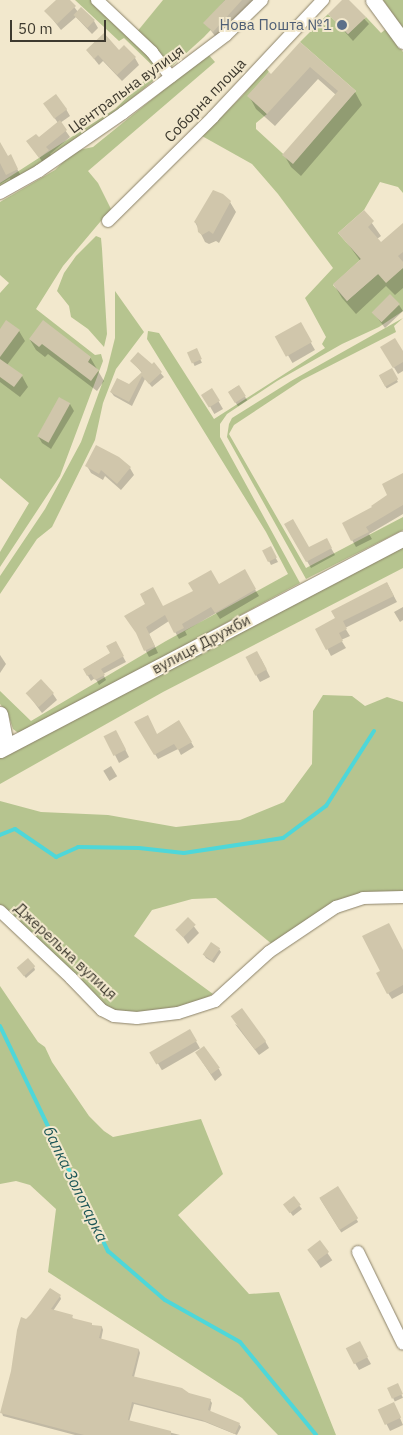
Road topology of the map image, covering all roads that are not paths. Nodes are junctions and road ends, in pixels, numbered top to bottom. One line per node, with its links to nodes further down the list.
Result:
1 (98, 0): 6 (street)
2 (262, 0): 6 (street, Центральна вулиця)
3 (323, 0): 8 (street, Соборна площа)
4 (373, 0): 5 (street)
5 (403, 41)
6 (171, 77): 7 (street, Центральна вулиця)
7 (0, 193)
8 (108, 221)
9 (403, 538): 11 (street, вулиця Дружби)
10 (0, 714): 11 (street)
11 (3, 748)
12 (403, 897): 13 (street, Джерельна вулиця)
13 (0, 911)
14 (358, 1252): 15 (street)
15 (403, 1344)

